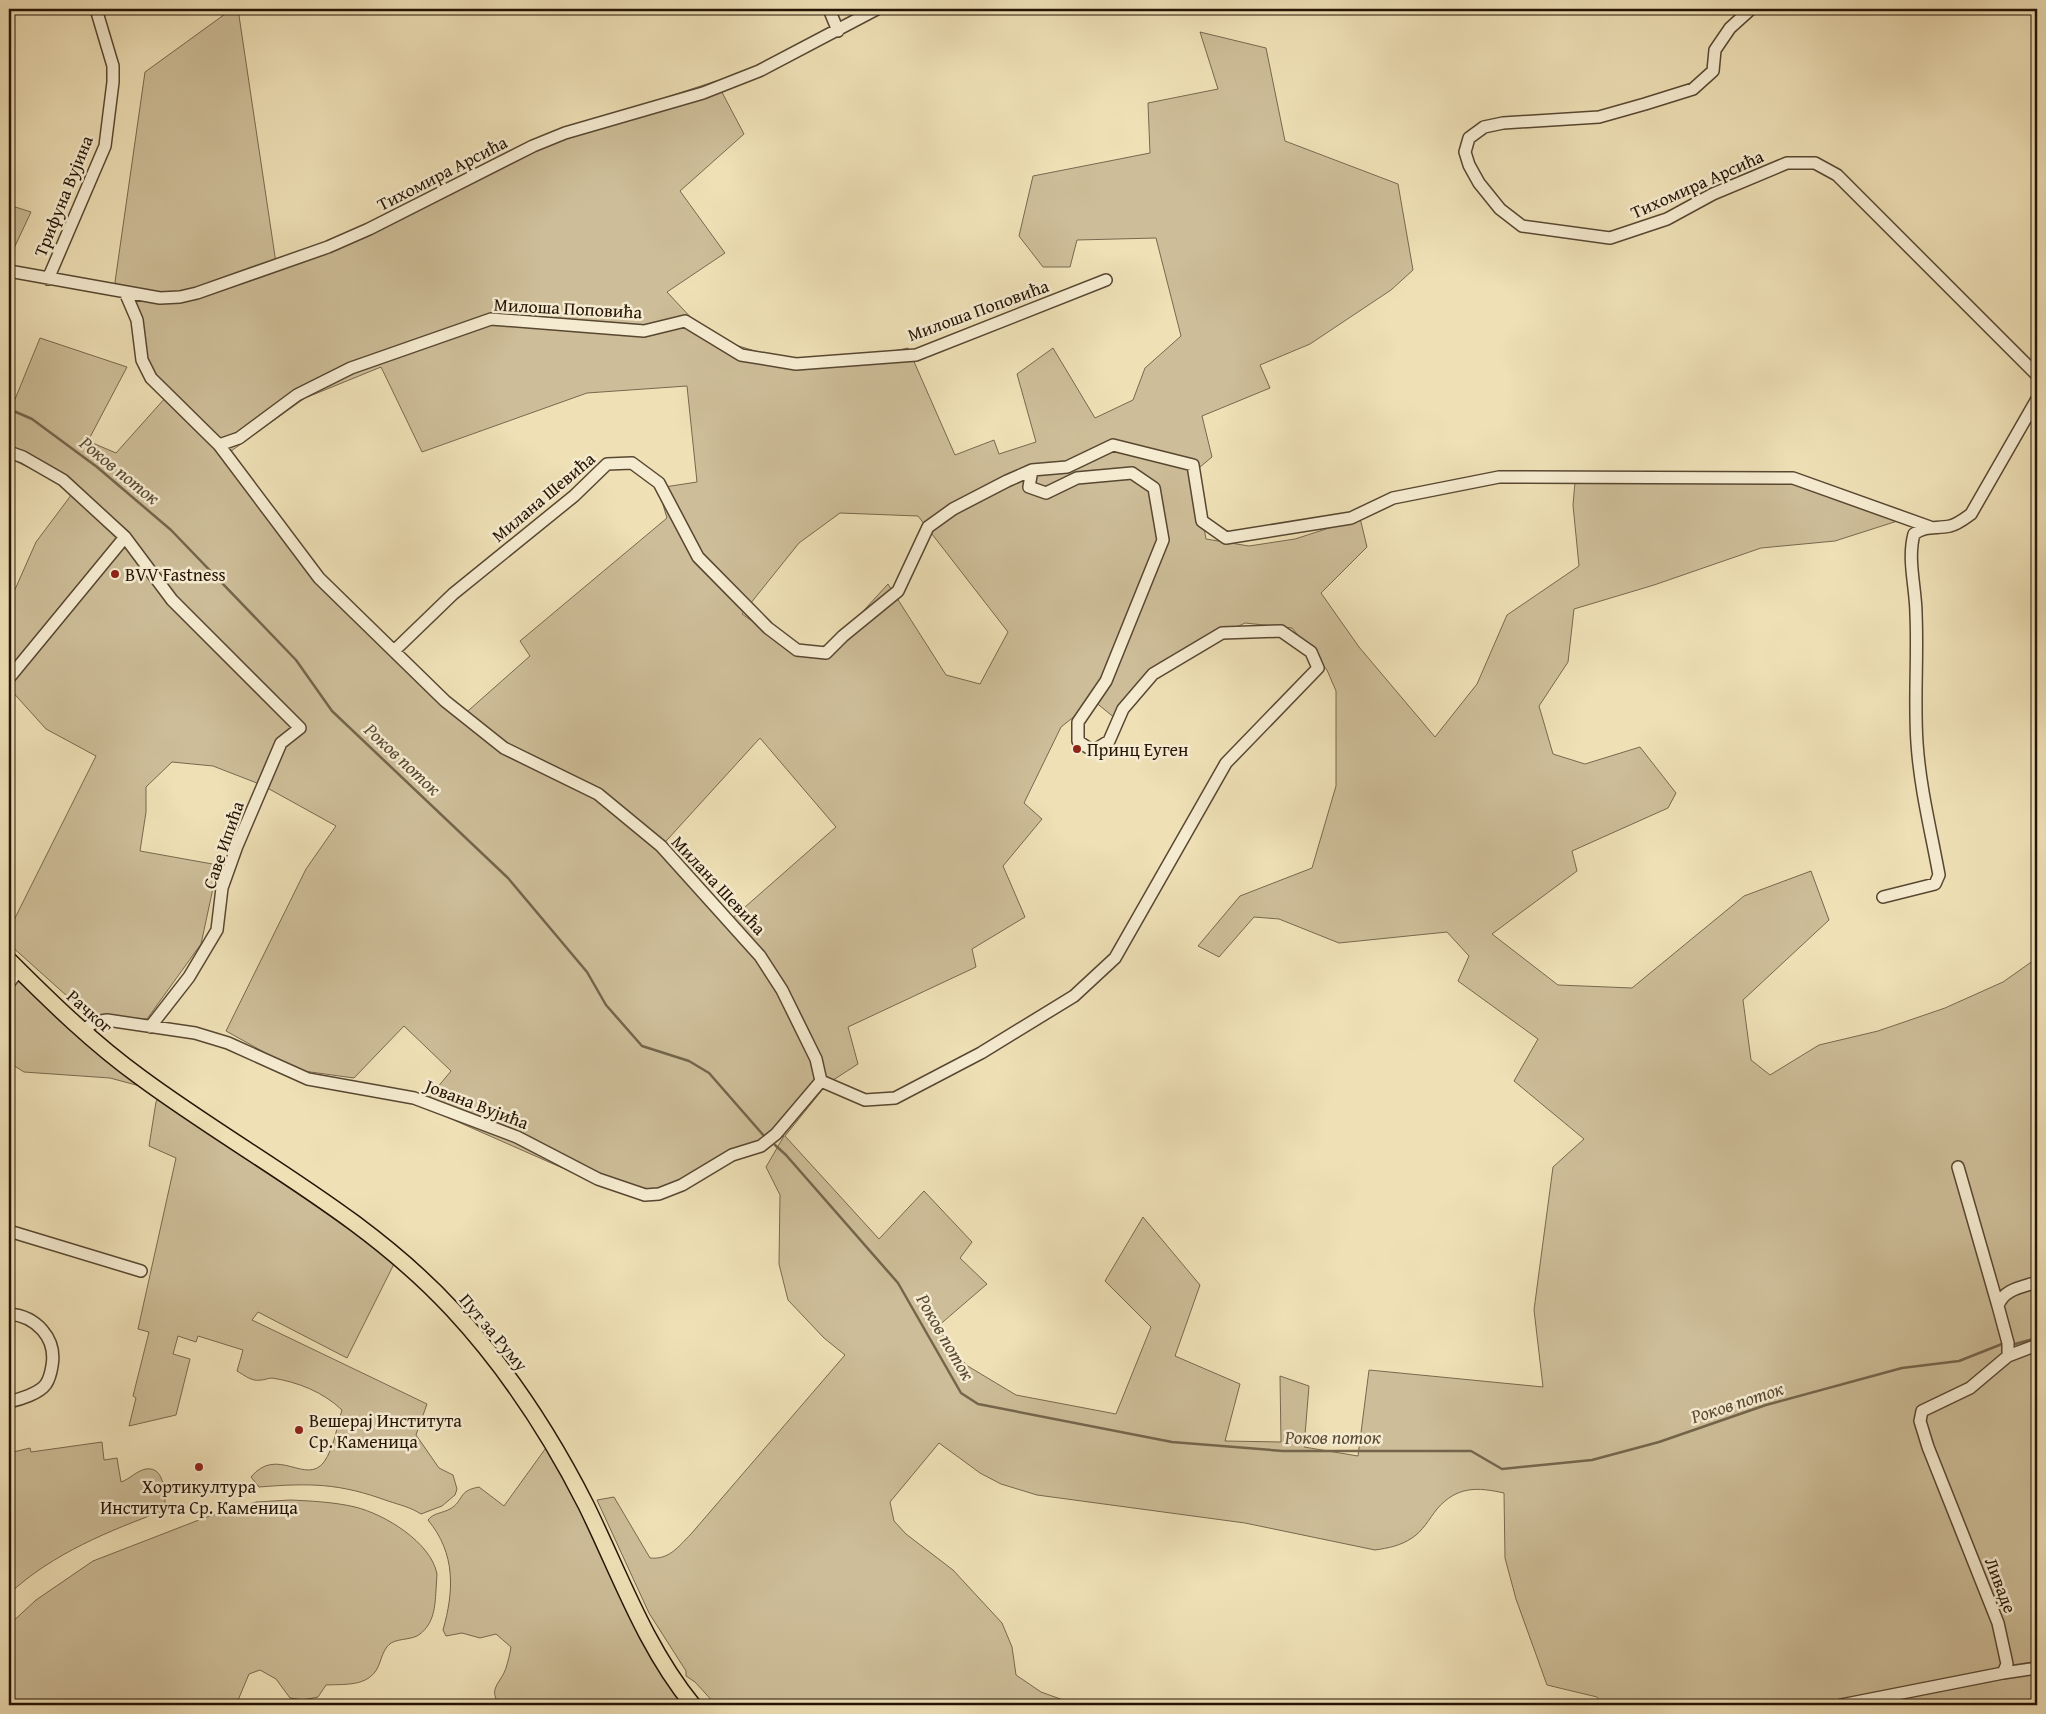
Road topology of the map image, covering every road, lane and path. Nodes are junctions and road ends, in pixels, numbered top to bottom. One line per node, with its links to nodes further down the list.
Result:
1 (96, 9): 7 (street, Трифуна Вујина)
2 (830, 9): 5 (street)
3 (877, 9): 5 (street, Тихомира Арсића)
4 (1751, 9): 10 (street, Тихомира Арсића)
5 (838, 31): 9 (street, Тихомира Арсића)
6 (9, 271): 7 (street, Тихомира Арсића)
7 (48, 279): 9 (street, Тихомира Арсића)
8 (1106, 280): 12 (street, Милоша Поповића)
9 (125, 292): 12 (street)
10 (2037, 375)
11 (2037, 399): 15 (street)
12 (220, 445): 17 (street, Милана Шевића)
13 (9, 452): 16 (street)
14 (1032, 470): 15 (street); 17 (street, Милана Шевића); 24 (street)
15 (1930, 527): 19 (street)
16 (125, 536): 18 (street); 22 (street, Саве Ипића)
17 (395, 650): 24 (street, Милана Шевића)
18 (9, 678)
19 (1883, 897)
20 (14, 965): 21 (street); 23 (main road, Рачког)
21 (9, 983)
22 (150, 1027): 23 (street, Јована Вујића); 24 (street, Јована Вујића)
23 (83, 1030): 25 (main road, Рачког)
24 (821, 1081)
25 (151, 1084): 37 (main road, Пут за Руму)
26 (1958, 1167): 30 (street)
27 (9, 1231): 28 (street)
28 (141, 1271)
29 (2037, 1282): 30 (street)
30 (1998, 1306): 33 (street)
31 (9, 1314): 34 (street)
32 (2037, 1345): 33 (street)
33 (2008, 1356): 36 (street, Ливаде)
34 (9, 1402)
35 (2037, 1668): 36 (street)
36 (2003, 1674): 38 (street)
37 (693, 1705)
38 (1841, 1705)

